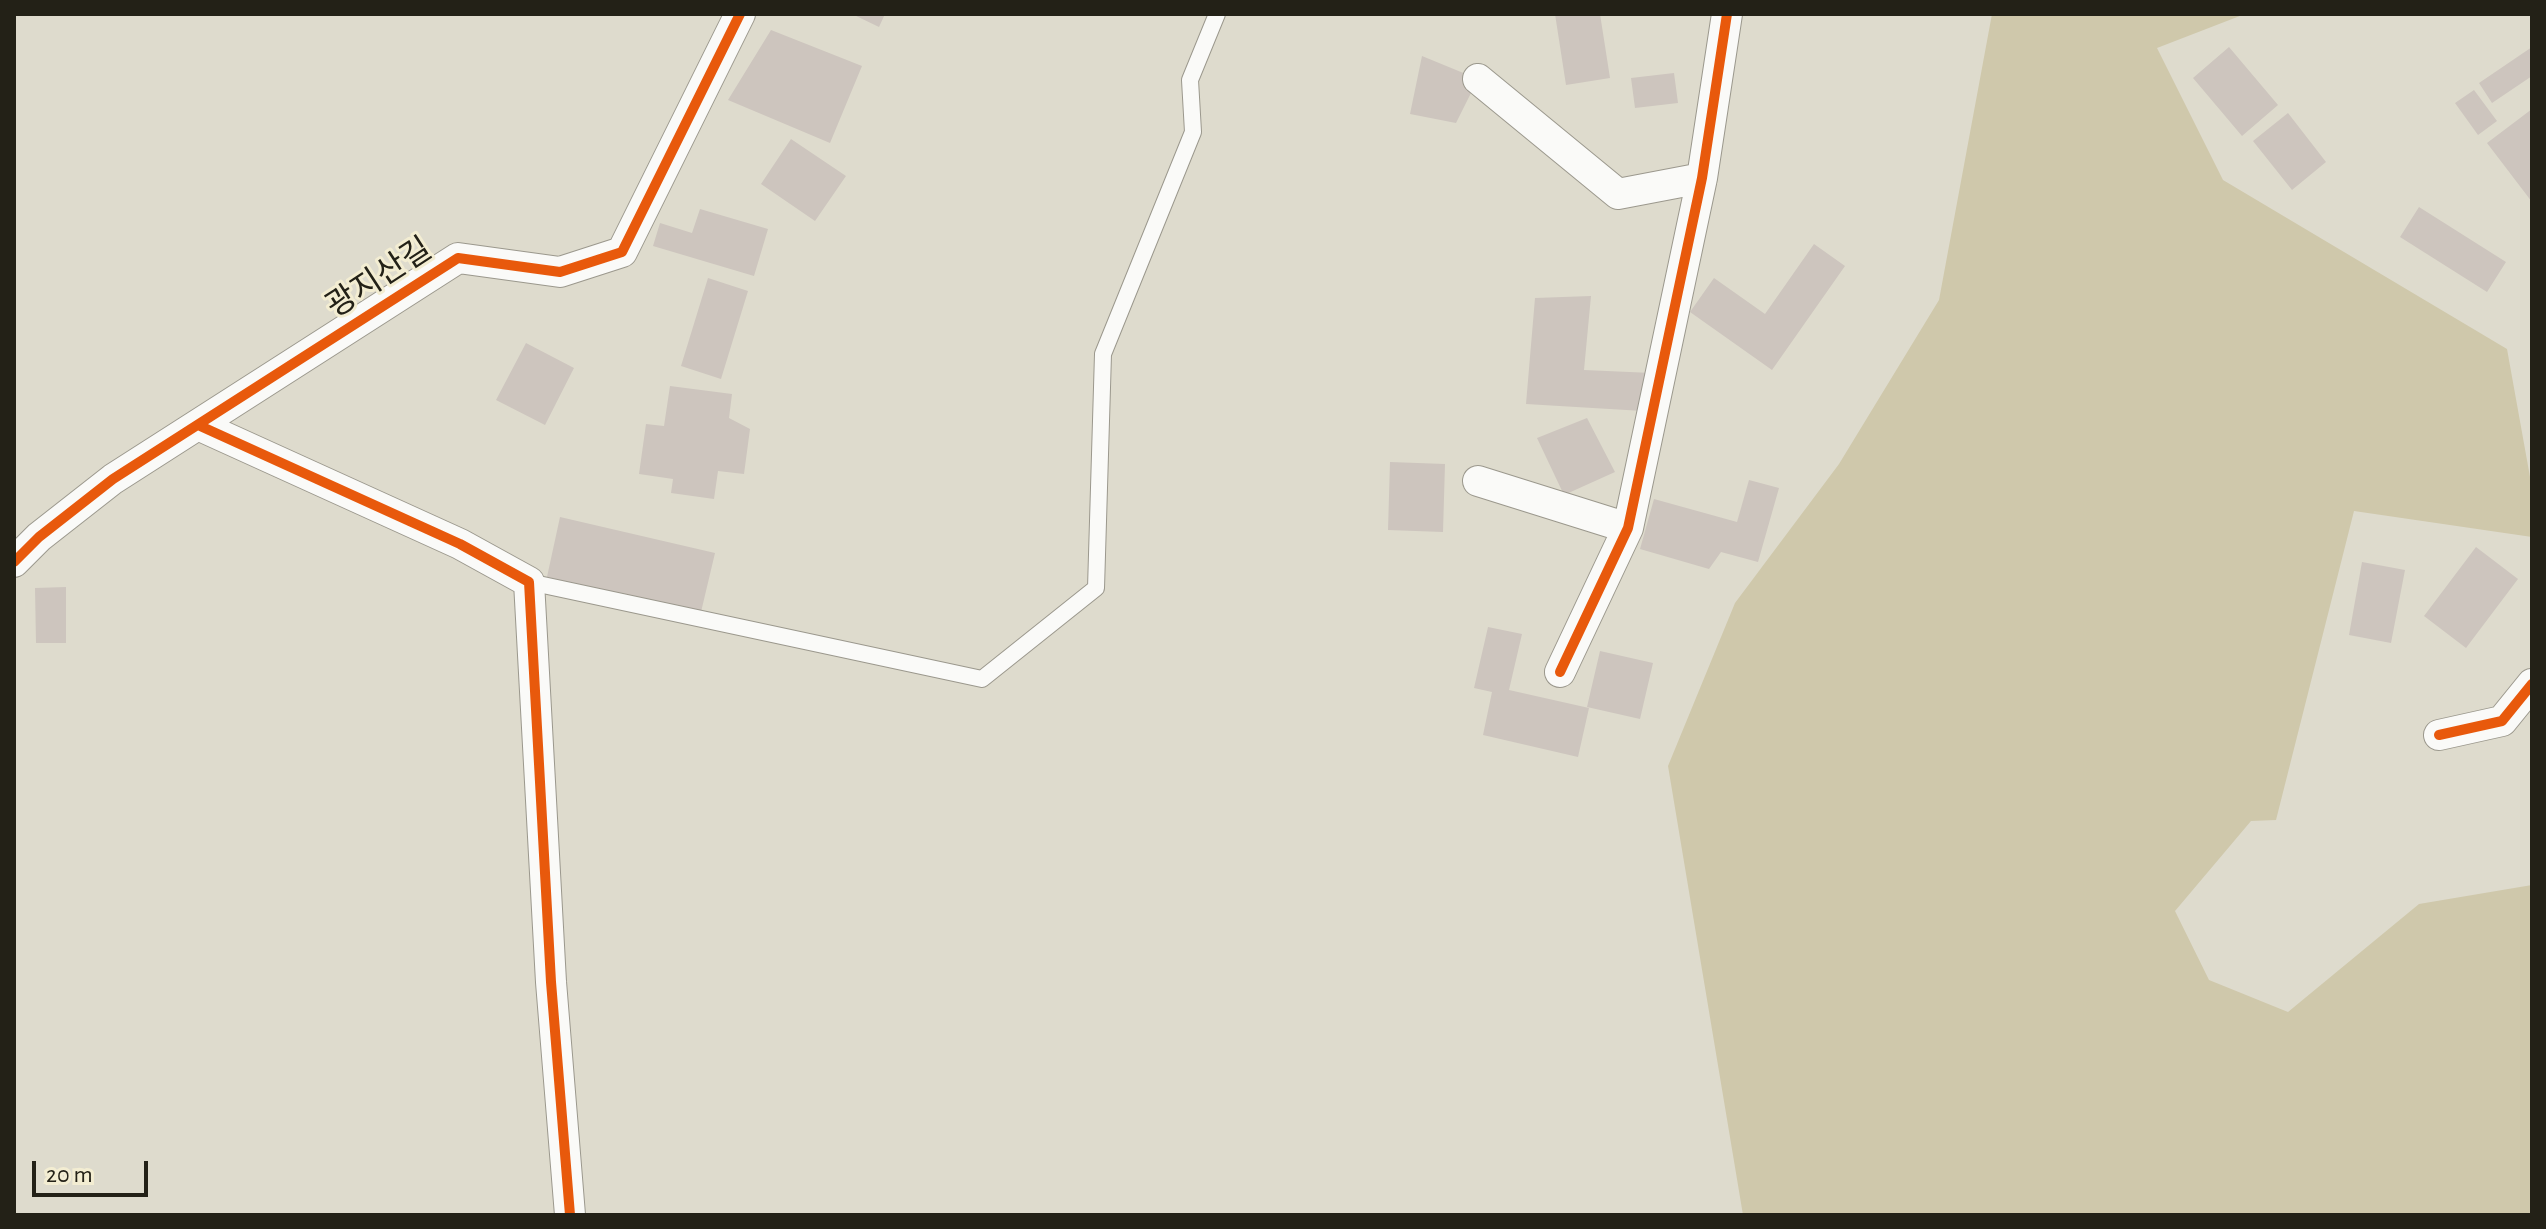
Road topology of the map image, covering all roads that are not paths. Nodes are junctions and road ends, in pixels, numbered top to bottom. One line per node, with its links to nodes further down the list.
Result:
1 (740, 14): 6 (street, 광지산길)
2 (1217, 14): 10 (lane)
3 (1727, 14): 5 (street)
4 (1478, 79): 5 (street)
5 (1702, 178): 8 (street)
6 (198, 425): 9 (street, 광지산길); 10 (street)
7 (1478, 481): 8 (street)
8 (1628, 528): 11 (street)
9 (14, 562)
10 (529, 582): 14 (street)
11 (1560, 672)
12 (2532, 684): 13 (street)
13 (2439, 735)
14 (570, 1215)

